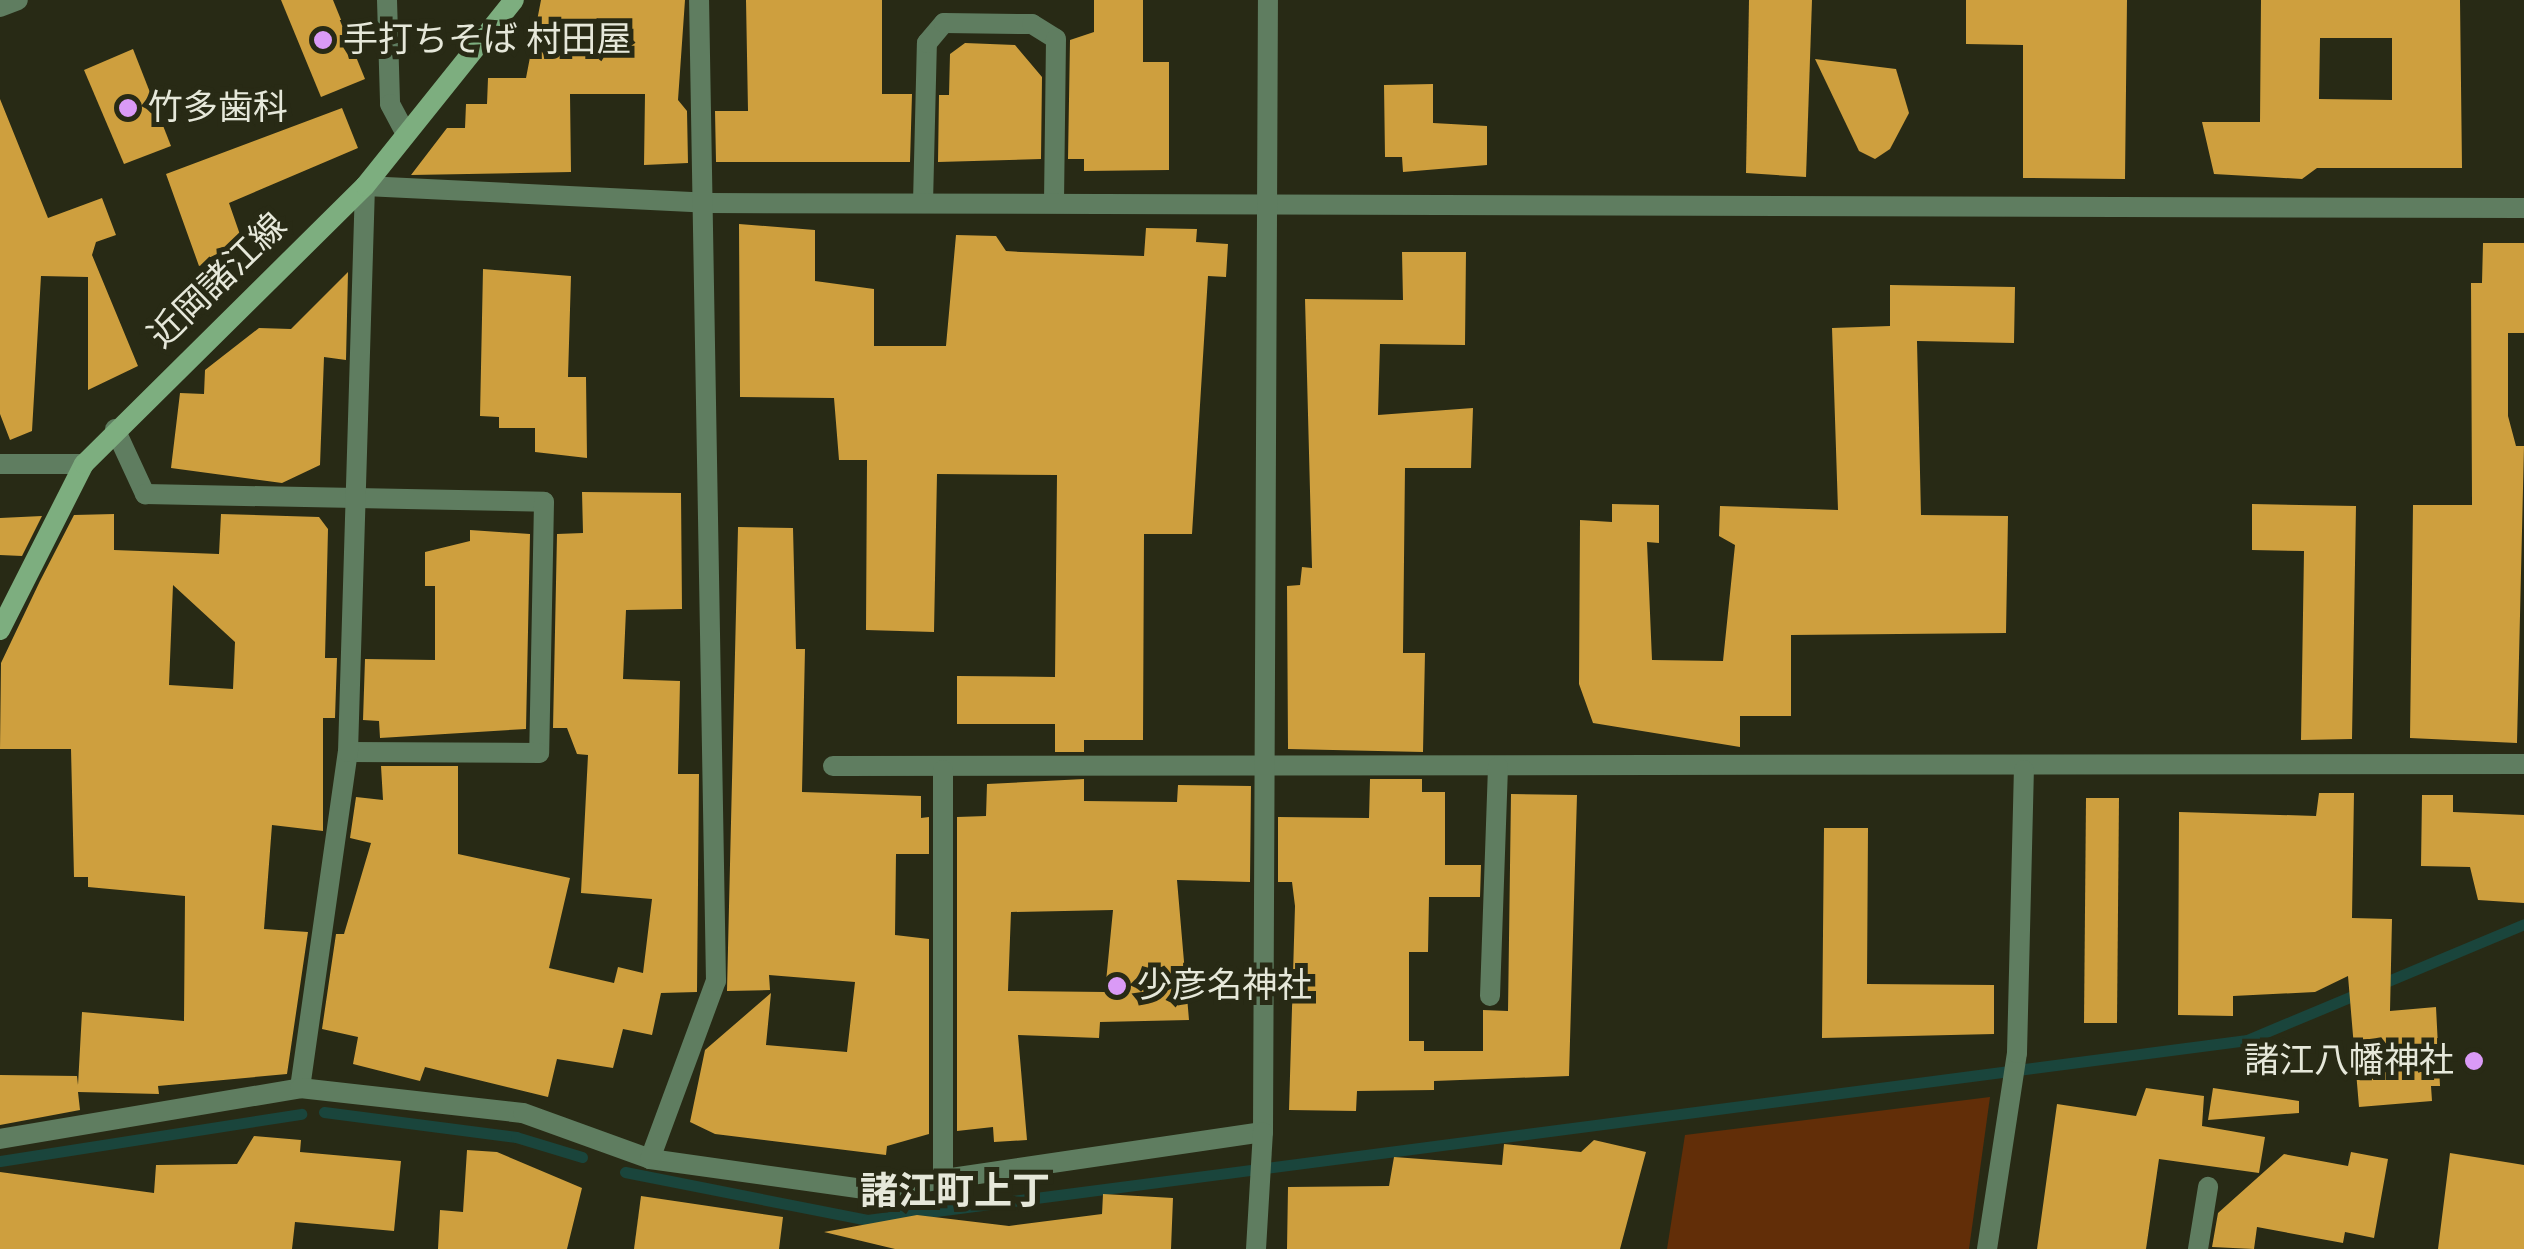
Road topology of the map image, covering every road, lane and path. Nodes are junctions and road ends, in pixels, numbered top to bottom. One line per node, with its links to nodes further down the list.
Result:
1 (18, 0): 6 (street)
2 (387, 0): 7 (street)
3 (514, 0): 7 (main road, 近岡諸江線)
4 (699, 0): 11 (street)
5 (1268, 0): 9 (street)
6 (0, 6)
7 (406, 134): 8 (main road, 近岡諸江線)
8 (366, 186): 11 (street); 14 (main road, 近岡諸江線); 17 (street)
9 (1268, 201): 10 (street); 13 (street); 20 (street)
10 (1054, 202): 12 (street); 12 (street)
11 (707, 203): 12 (street); 30 (street)
12 (924, 203)
13 (2524, 208)
14 (116, 430): 16 (main road, 近岡諸江線); 17 (street)
15 (0, 464): 16 (street)
16 (84, 464): 18 (main road, 近岡諸江線)
17 (355, 499): 19 (street); 19 (street)
18 (0, 630)
19 (348, 752): 27 (street)
20 (1267, 764): 23 (street); 24 (street); 28 (street)
21 (2524, 764): 25 (street)
22 (834, 766): 24 (street)
23 (1498, 767): 25 (street); 26 (street)
24 (942, 770): 31 (street)
25 (2024, 770): 34 (street)
26 (1490, 996)
27 (300, 1088): 29 (street); 30 (street)
28 (1262, 1132): 31 (street); 33 (street)
29 (0, 1139)
30 (650, 1158): 31 (street)
31 (943, 1181)
32 (2208, 1187): 35 (street)
33 (1256, 1249)
34 (1987, 1249)
35 (2198, 1249)

